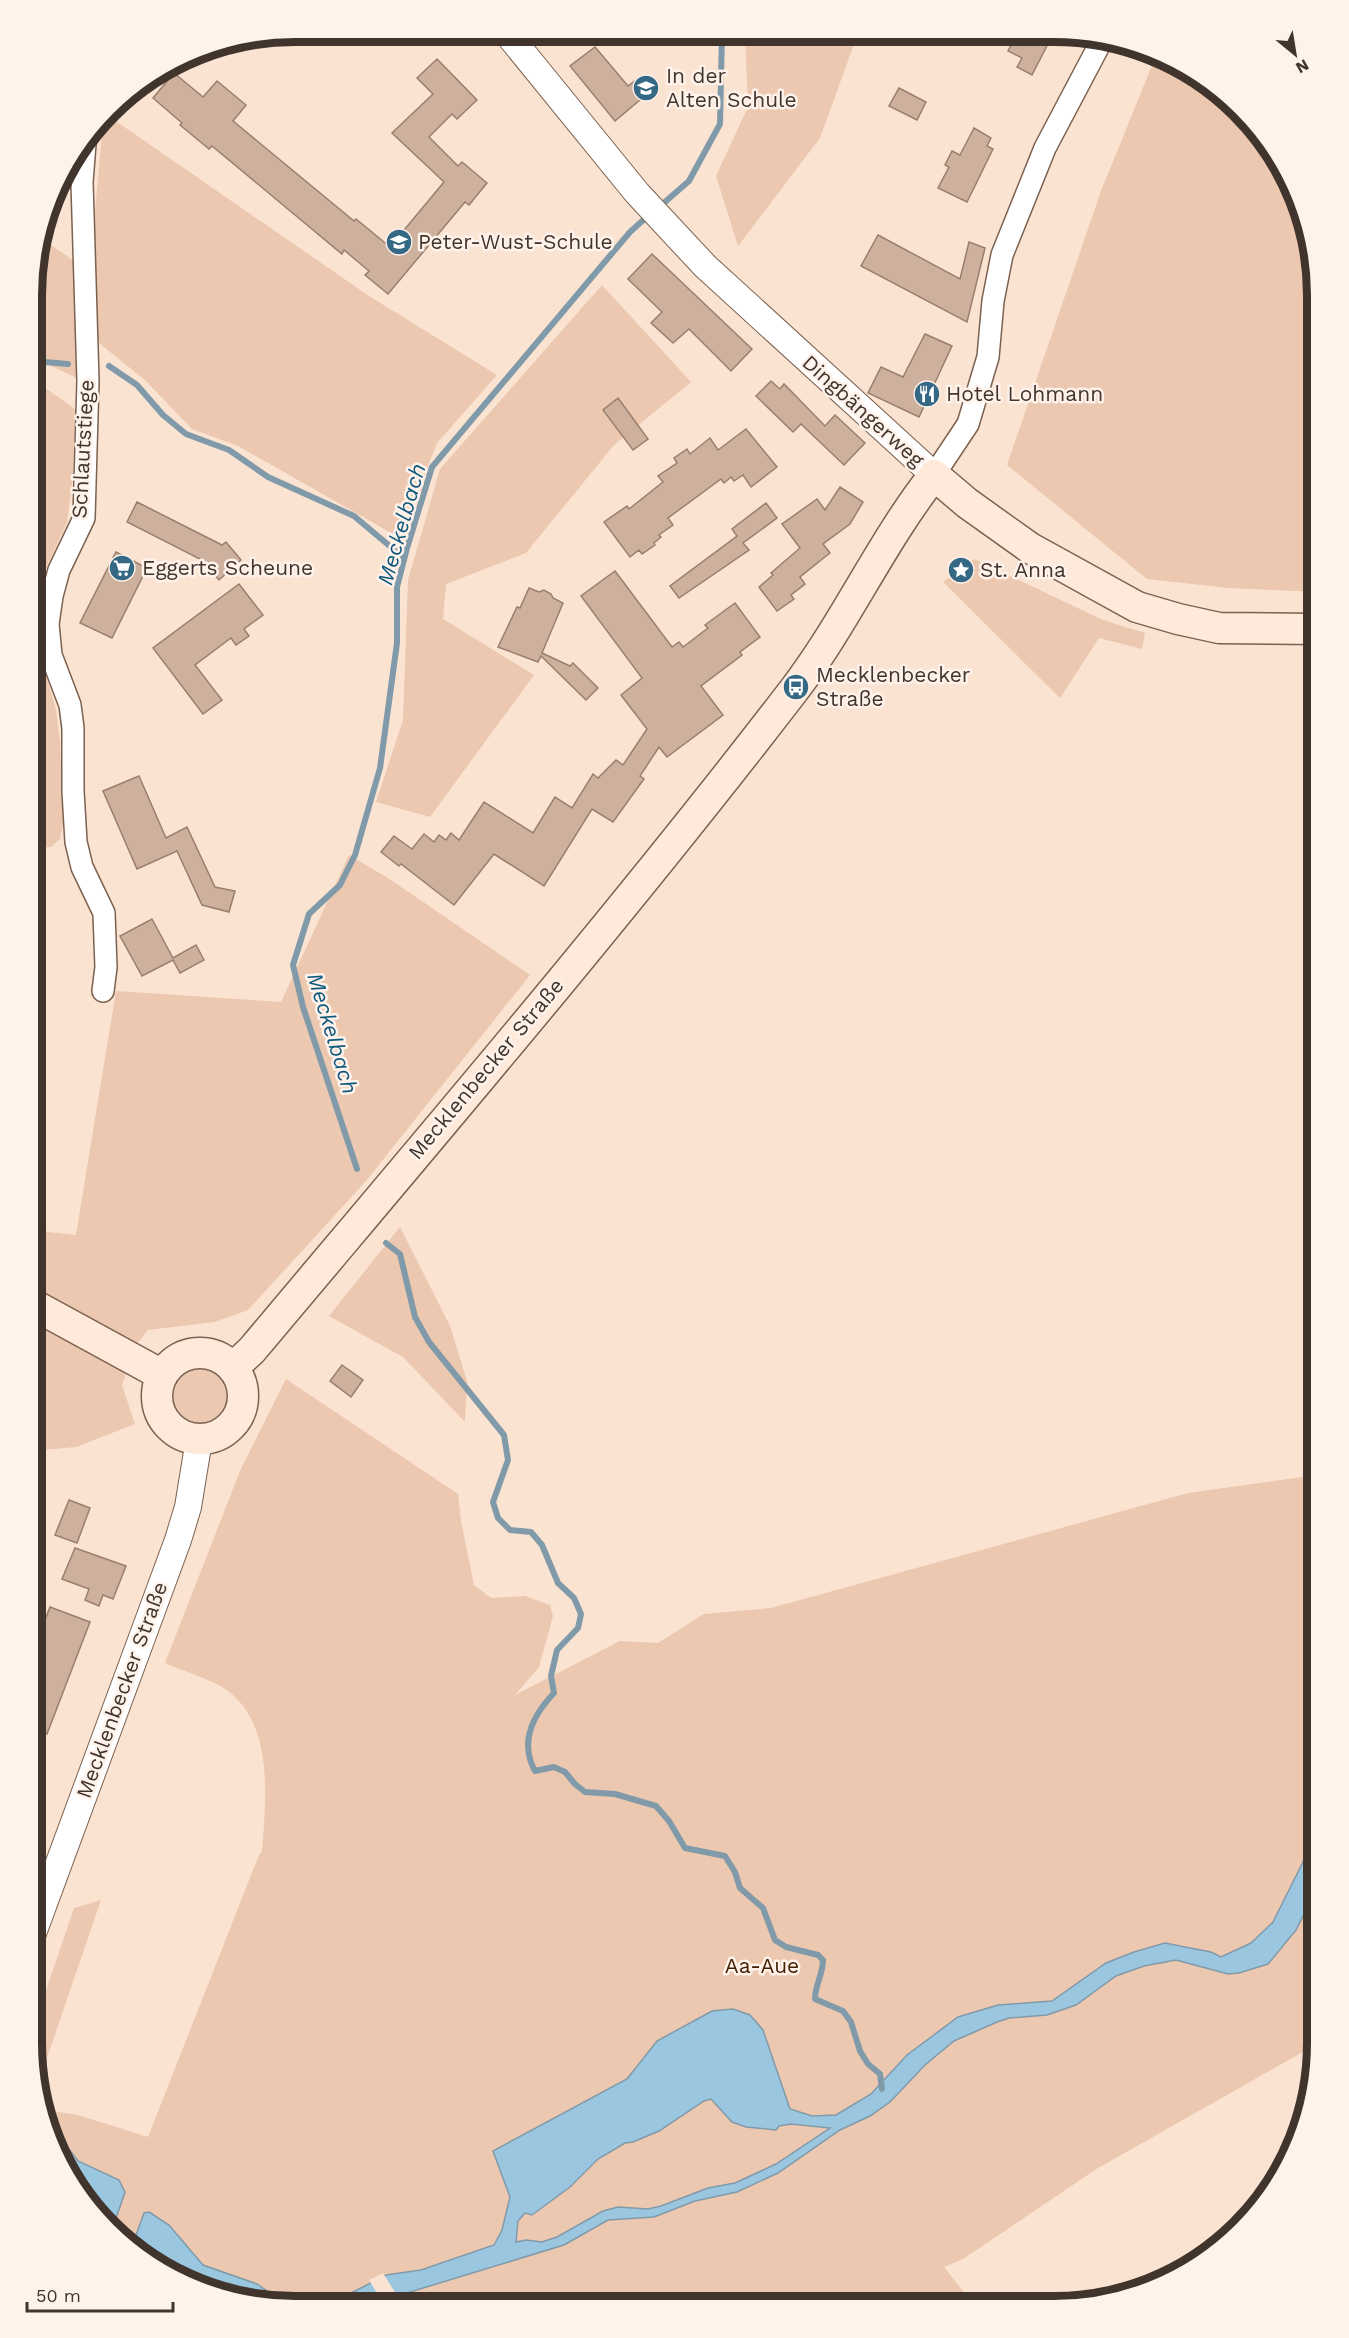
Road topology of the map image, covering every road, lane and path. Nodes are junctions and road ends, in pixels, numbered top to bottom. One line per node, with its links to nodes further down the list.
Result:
1 (514, 42): 4 (street, Dingbängerweg)
2 (1099, 46): 4 (street, Mecklenbecker Straße)
3 (84, 156): 6 (street, Schlautstiege)
4 (934, 475): 5 (main road, Dingbängerweg); 8 (main road, Mecklenbecker Straße)
5 (1307, 629)
6 (104, 991)
7 (42, 1309): 9 (main road)
8 (233, 1368): 9 (main road); 10 (main road)
9 (162, 1375): 10 (main road)
10 (199, 1440): 11 (street, Mecklenbecker Straße)
11 (42, 1909)

